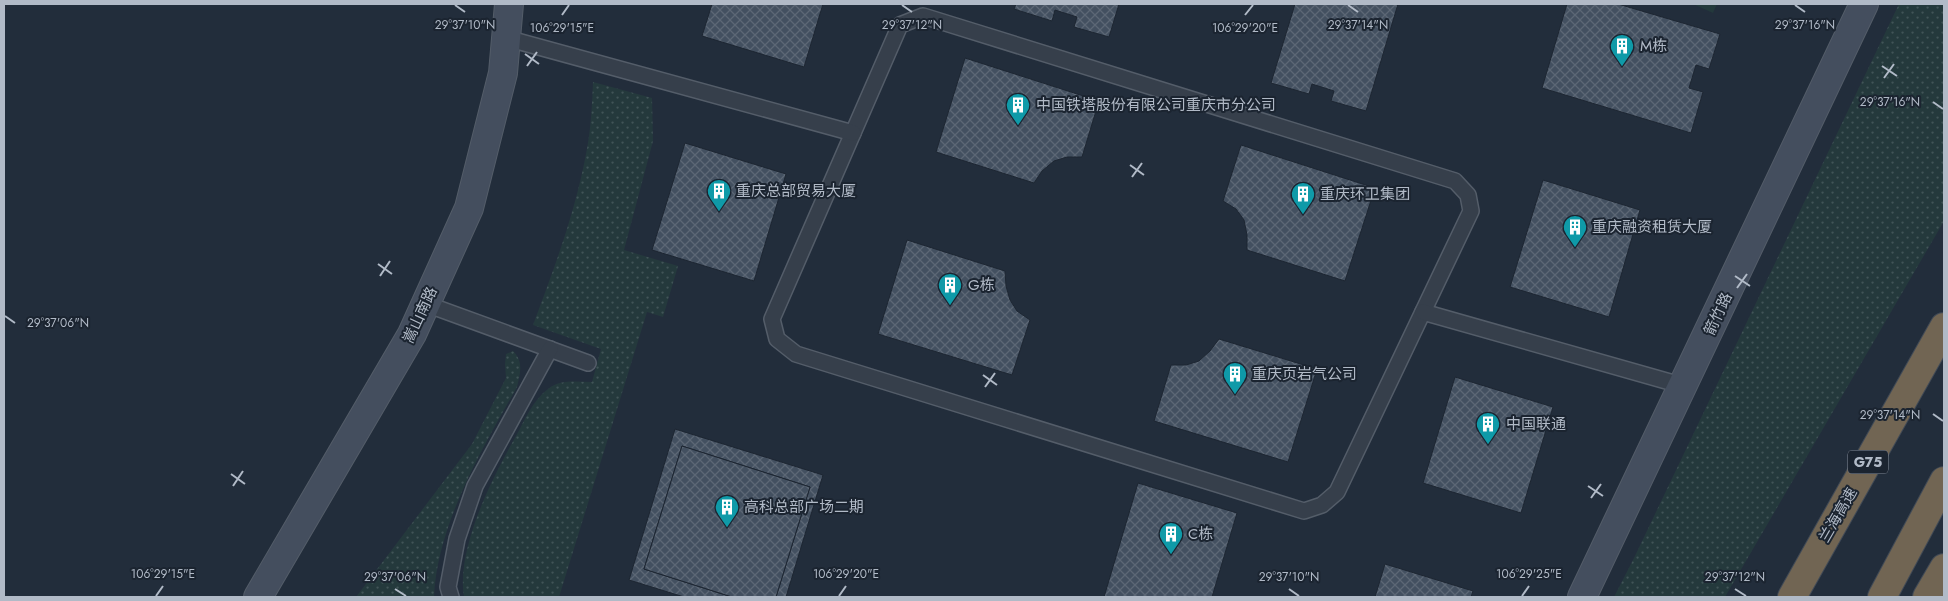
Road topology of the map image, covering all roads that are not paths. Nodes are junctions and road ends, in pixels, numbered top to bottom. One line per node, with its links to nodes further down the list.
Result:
1 (509, 4): 3 (street, 嵩山南路)
2 (1864, 4): 10 (street, 箭竹路)
3 (506, 38): 4 (lane); 5 (street, 嵩山南路)
4 (853, 133): 6 (lane); 6 (lane)
5 (426, 304): 8 (lane); 13 (street, 嵩山南路)
6 (1422, 312): 10 (lane)
7 (1944, 328): 16 (highway, 兰海高速 / G75)
8 (550, 349): 9 (lane); 14 (lane)
9 (588, 362)
10 (1684, 386): 15 (street, 箭竹路)
11 (1944, 481): 17 (highway)
12 (1944, 568): 18 (highway)
13 (258, 597)
14 (451, 597)
15 (1582, 597)
16 (1792, 597)
17 (1882, 597)
18 (1927, 597)

